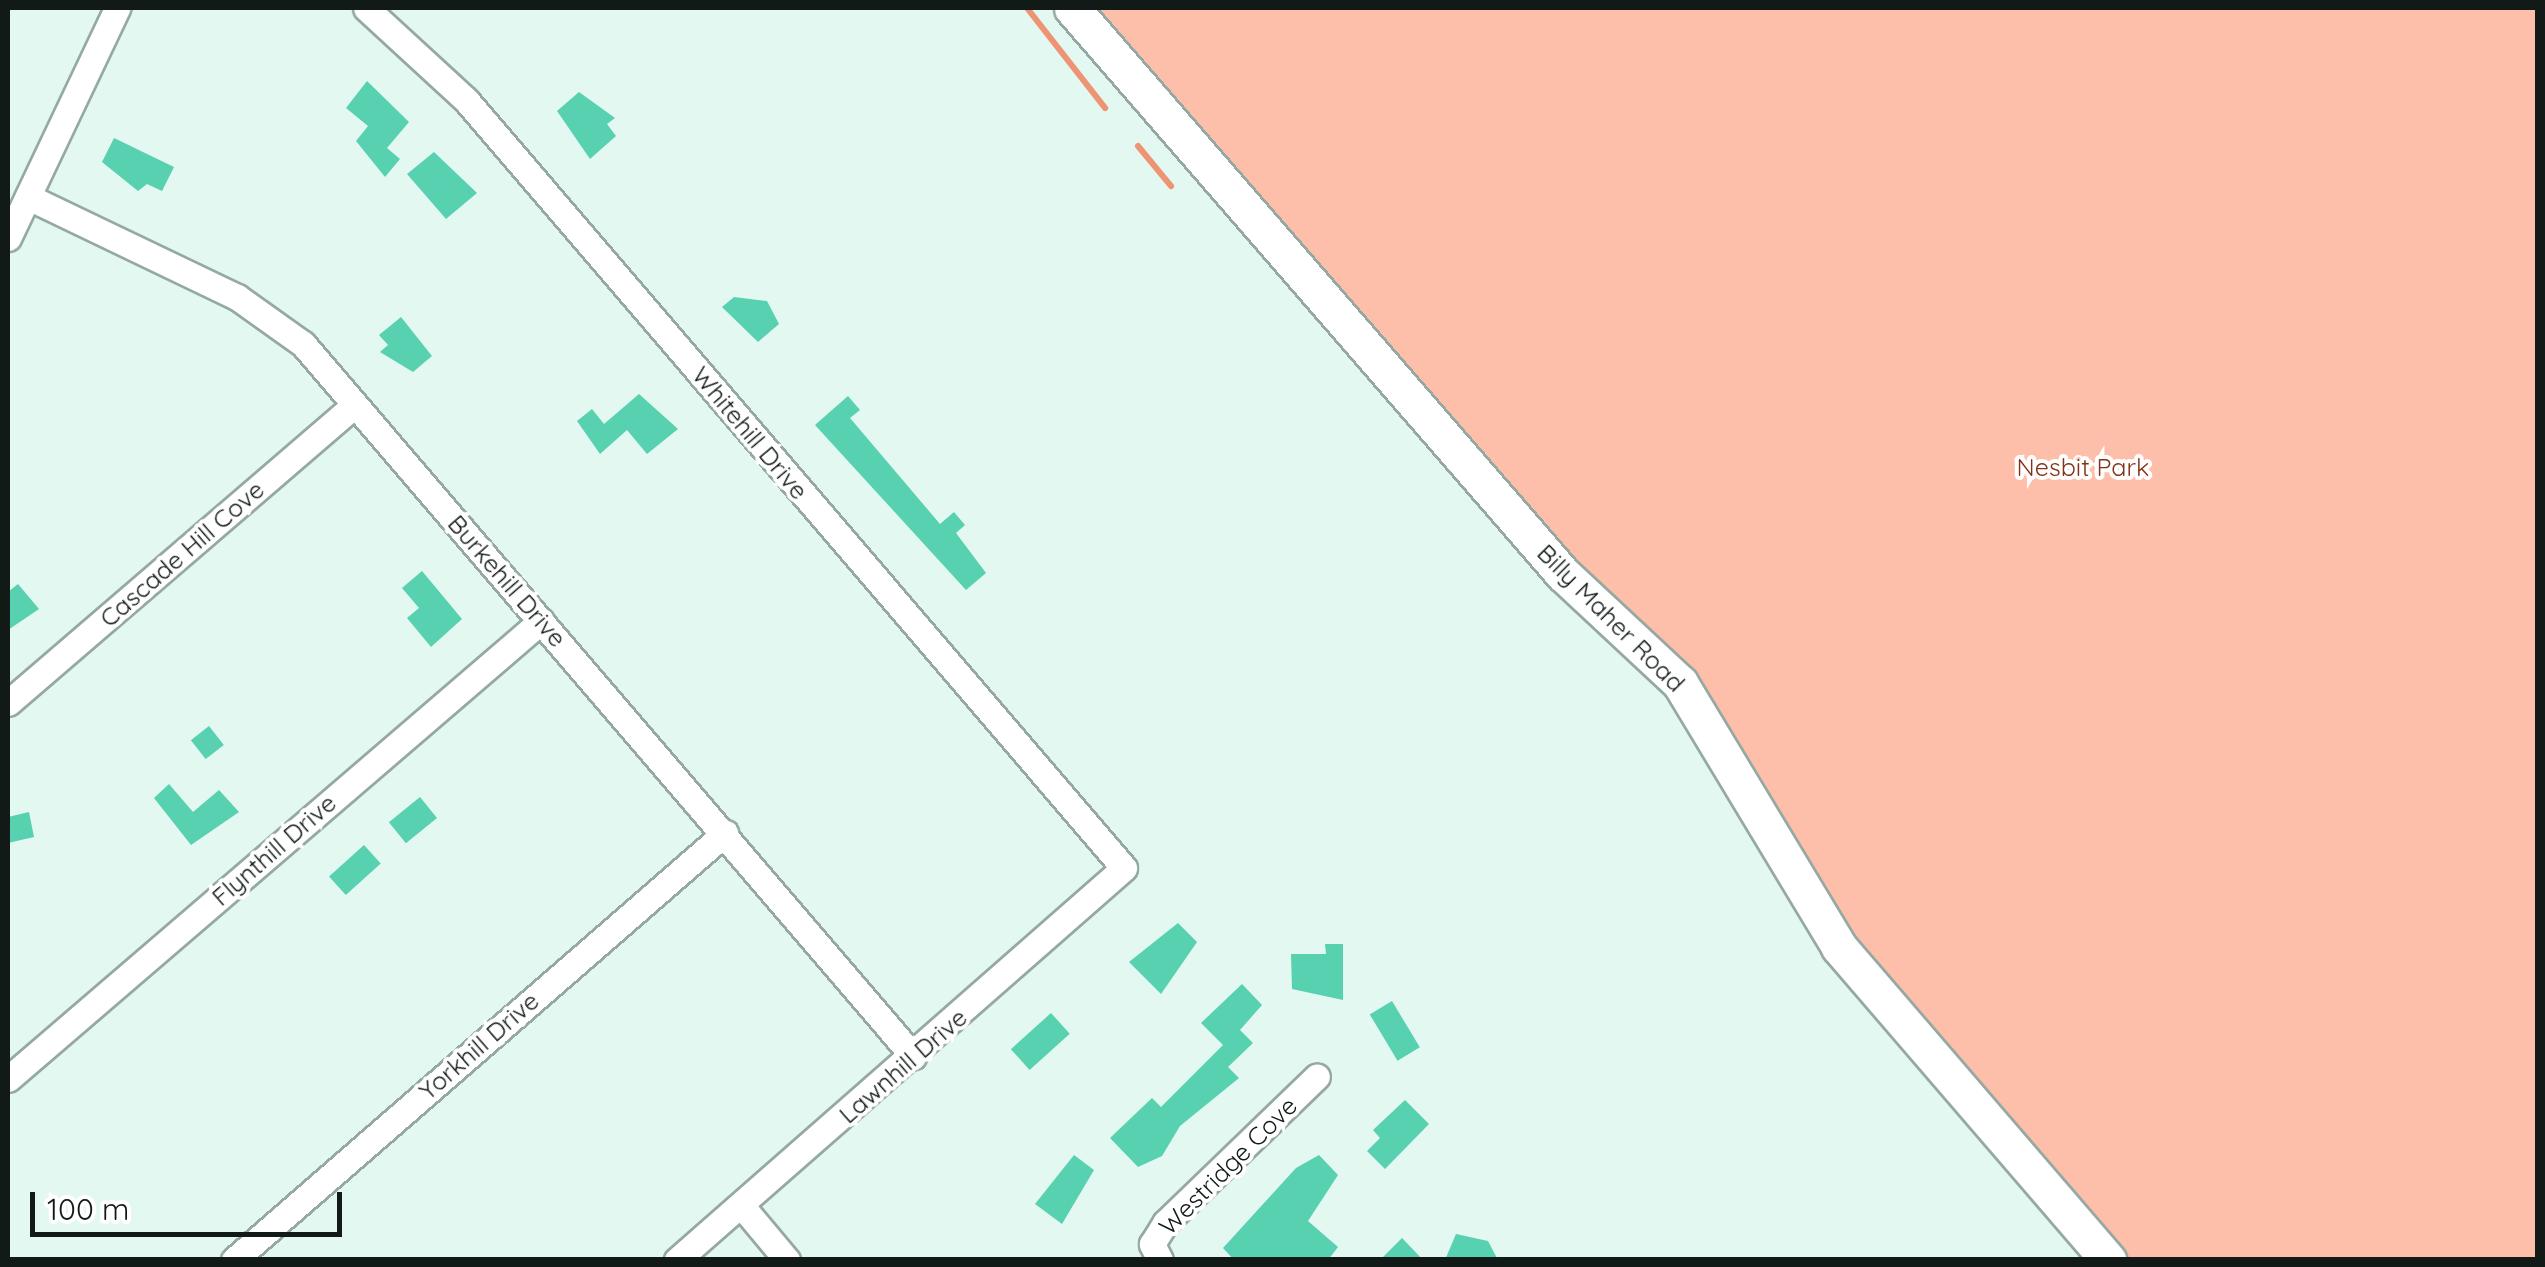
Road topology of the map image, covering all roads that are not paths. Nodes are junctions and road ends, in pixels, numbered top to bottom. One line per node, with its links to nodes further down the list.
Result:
1 (117, 8): 4 (street)
2 (366, 8): 10 (street, Whitehill Drive)
3 (1072, 8): 19 (main road, Billy Maher Road)
4 (28, 197): 5 (street); 6 (street, Burkehill Drive)
5 (8, 238)
6 (355, 405): 7 (street, Burkehill Drive); 8 (street, Cascade Hill Cove)
7 (541, 622): 9 (street, Burkehill Drive); 13 (street, Flynthill Drive)
8 (8, 703)
9 (724, 833): 11 (street, Burkehill Drive); 15 (street, Yorkhill Drive)
10 (1124, 868): 11 (street, Lawnhill Drive)
11 (913, 1056): 14 (street, Lawnhill Drive)
12 (1317, 1076): 18 (street, Westridge Cove)
13 (8, 1079)
14 (741, 1205): 16 (street, Lawnhill Drive); 17 (street)
15 (234, 1260)
16 (677, 1260)
17 (787, 1260)
18 (1160, 1260)
19 (2108, 1260)

